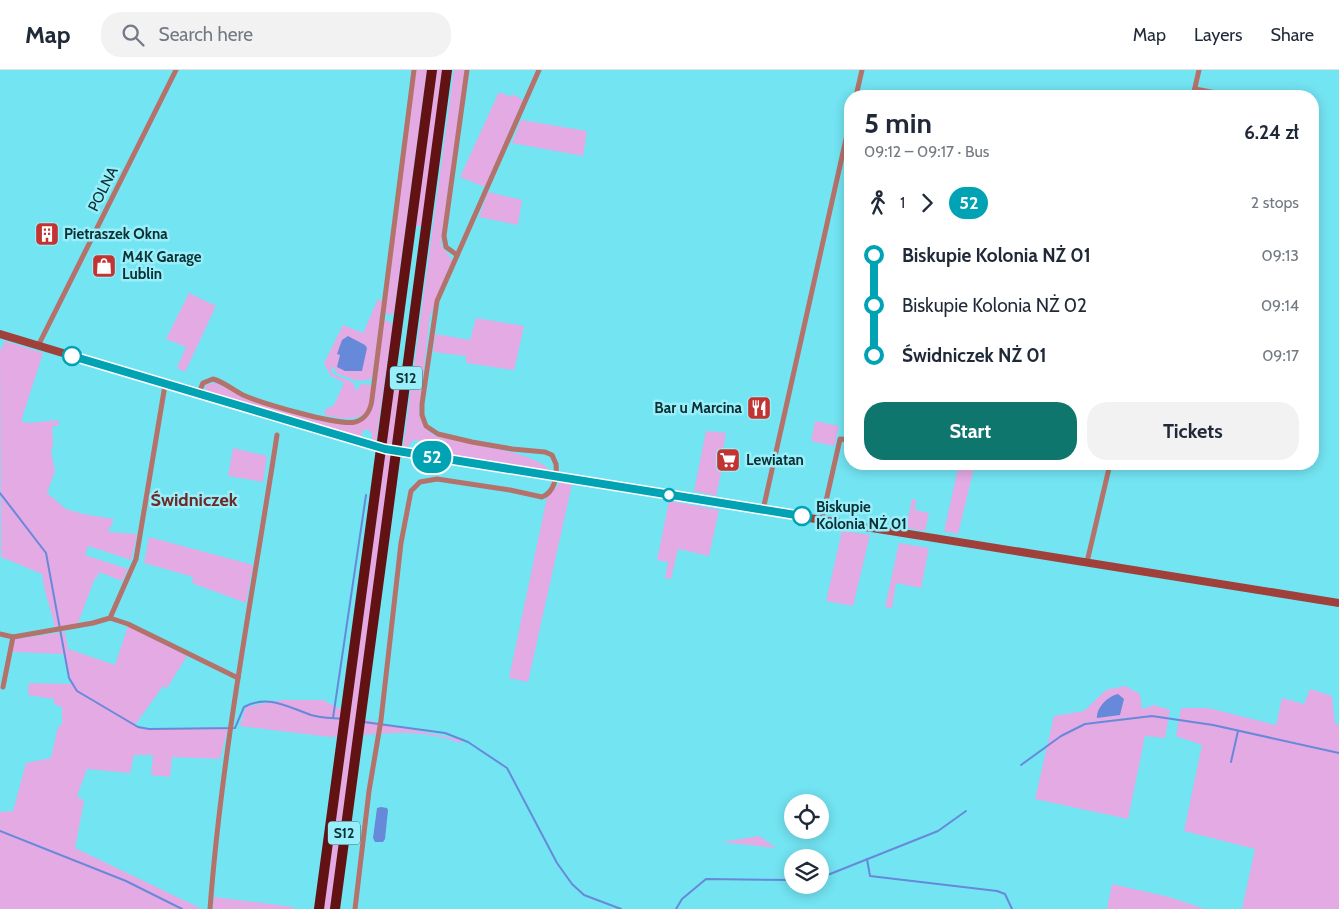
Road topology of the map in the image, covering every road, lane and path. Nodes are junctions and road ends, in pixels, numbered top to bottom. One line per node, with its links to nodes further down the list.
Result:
1 (176, 70): 15 (street, POLNA)
2 (414, 70): 17 (street)
3 (432, 70): 32 (highway, S12)
4 (447, 70): 33 (highway, S12)
5 (467, 70): 13 (street)
6 (540, 70): 13 (street)
7 (862, 70): 10 (street)
8 (1199, 70): 9 (street)
9 (1195, 89): 11 (street)
10 (857, 90)
11 (1200, 90)
12 (844, 148): 22 (street)
13 (457, 255): 21 (street)
14 (0, 334): 15 (street)
15 (38, 346): 16 (street)
16 (165, 385): 17 (street); 26 (street)
17 (198, 395): 21 (street, bridge)
18 (277, 435): 29 (street)
19 (844, 439): 23 (street)
20 (1109, 470): 24 (street)
21 (556, 476): 22 (street); 34 (street)
22 (762, 510): 23 (street)
23 (822, 519): 24 (street)
24 (1087, 562): 25 (street)
25 (1339, 603)
26 (110, 618): 28 (street); 29 (street)
27 (0, 634): 28 (street)
28 (13, 637): 30 (street)
29 (238, 678): 31 (street)
30 (3, 687)
31 (210, 909)
32 (319, 909)
33 (335, 909)
34 (355, 909)

